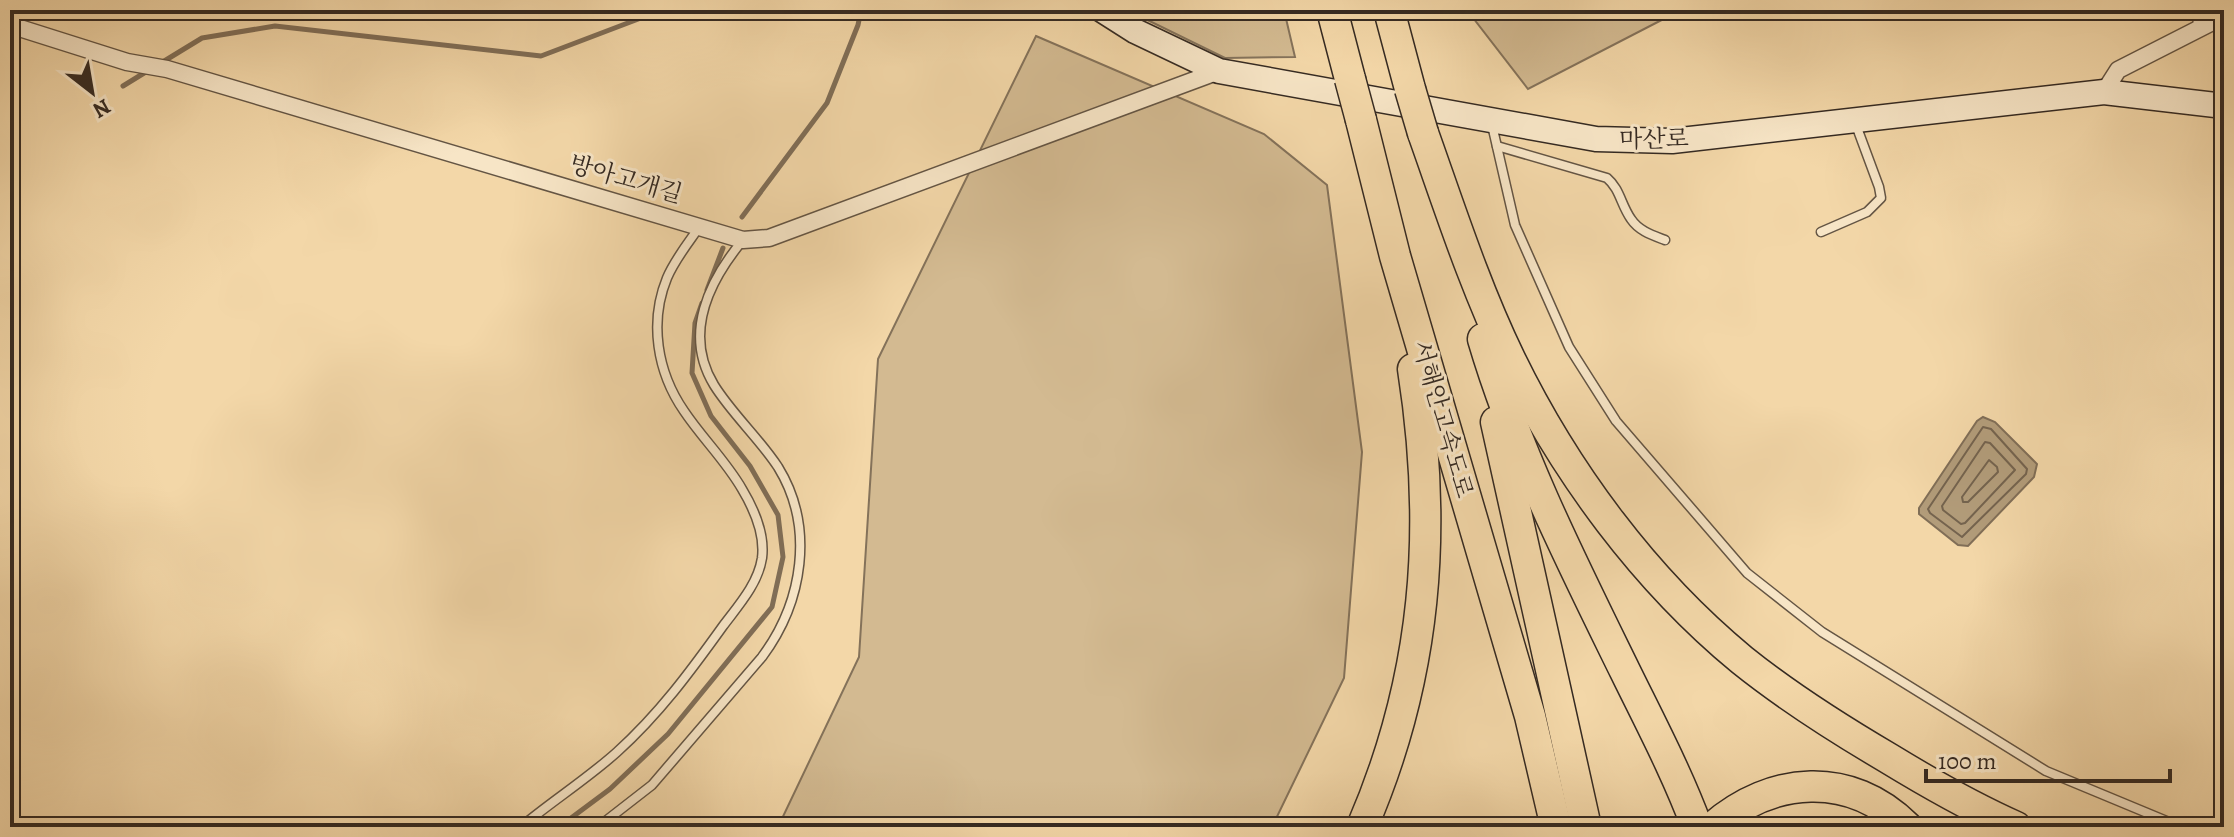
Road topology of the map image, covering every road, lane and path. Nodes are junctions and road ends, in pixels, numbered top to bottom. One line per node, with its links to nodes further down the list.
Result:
1 (1102, 10): 8 (street, 마산로)
2 (1332, 10): 19 (highway, 서해안고속도로, bridge)
3 (1389, 10): 13 (highway, 서해안고속도로, bridge)
4 (2197, 10): 7 (lane)
5 (2224, 16): 7 (street)
6 (10, 25): 15 (street, 방아고개길)
7 (2198, 28): 9 (street)
8 (1219, 71): 11 (street, 마산로); 17 (street, 방아고개길)
9 (2104, 92): 10 (street, 마산로); 12 (street, 마산로)
10 (2224, 106)
11 (1491, 120): 12 (street, 마산로); 14 (lane)
12 (1855, 120): 16 (lane)
13 (1423, 133): 25 (highway, 서해안고속도로); 26 (highway); 28 (highway)
14 (1497, 146): 18 (lane); 29 (lane)
15 (700, 226): 17 (street, 방아고개길); 21 (lane)
16 (1821, 232)
17 (743, 240): 22 (lane)
18 (1665, 240)
19 (1395, 256): 23 (highway); 24 (highway, 서해안고속도로)
20 (1725, 818): 27 (highway)
21 (521, 827)
22 (598, 827)
23 (1362, 827)
24 (1556, 827)
25 (1586, 827)
26 (1697, 827)
27 (1907, 827)
28 (2016, 827)
29 (2181, 827)

